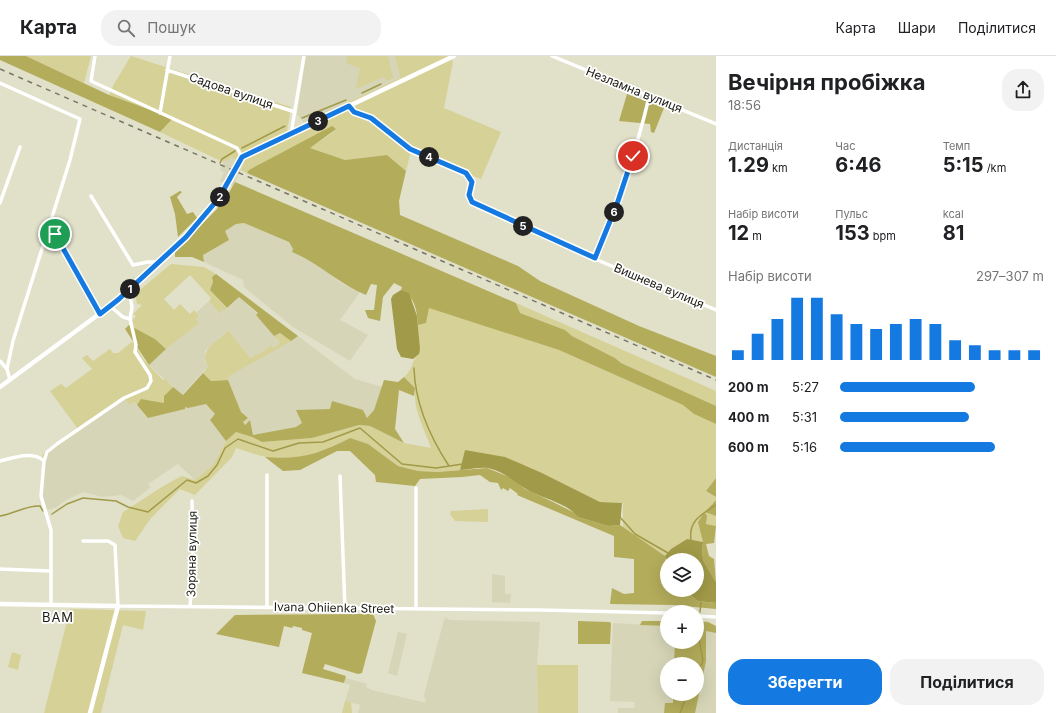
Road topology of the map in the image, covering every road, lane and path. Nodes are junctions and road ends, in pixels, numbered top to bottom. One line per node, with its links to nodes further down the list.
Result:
1 (96, 56): 11 (street)
2 (170, 56): 6 (street)
3 (304, 56): 10 (street)
4 (454, 56): 9 (street)
5 (552, 56): 8 (street, Незламна вулиця)
6 (167, 70): 10 (street, Садова вулиця); 11 (street)
7 (0, 83): 18 (street)
8 (649, 97): 12 (street, Незламна вулиця); 19 (street)
9 (349, 106): 13 (street); 19 (street, Вишнева вулиця)
10 (295, 112): 13 (street)
11 (160, 113): 15 (street)
12 (716, 124)
13 (291, 134): 15 (street)
14 (20, 146): 17 (street)
15 (242, 157): 20 (street)
16 (91, 196): 20 (street)
17 (0, 203)
18 (48, 231): 24 (street); 27 (street)
19 (595, 258): 23 (street, Вишнева вулиця)
20 (159, 262): 21 (street)
21 (129, 290): 22 (street); 25 (street)
22 (110, 306): 24 (street); 25 (street)
23 (716, 310)
24 (100, 314): 28 (street)
25 (130, 319): 31 (street)
26 (0, 361): 27 (street)
27 (7, 369): 28 (street)
28 (10, 380): 29 (street)
29 (0, 387)
30 (0, 461): 31 (street)
31 (44, 461): 38 (street)
32 (267, 475): 43 (street)
33 (340, 476): 44 (street)
34 (416, 488): 45 (street)
35 (192, 501): 42 (street, Зоряна вулиця)
36 (83, 541): 41 (street)
37 (0, 569): 38 (street)
38 (50, 571): 40 (street)
39 (0, 604): 40 (street, Ivana Ohiienka Street)
40 (50, 605): 41 (street, Ivana Ohiienka Street)
41 (118, 606): 42 (street, Ivana Ohiienka Street); 49 (street)
42 (190, 607): 43 (street, Ivana Ohiienka Street)
43 (267, 607): 44 (street, Ivana Ohiienka Street)
44 (345, 608): 45 (street, Ivana Ohiienka Street)
45 (416, 609): 46 (street, Ivana Ohiienka Street)
46 (660, 613)
47 (704, 616): 48 (street)
48 (716, 617)
49 (90, 713)

